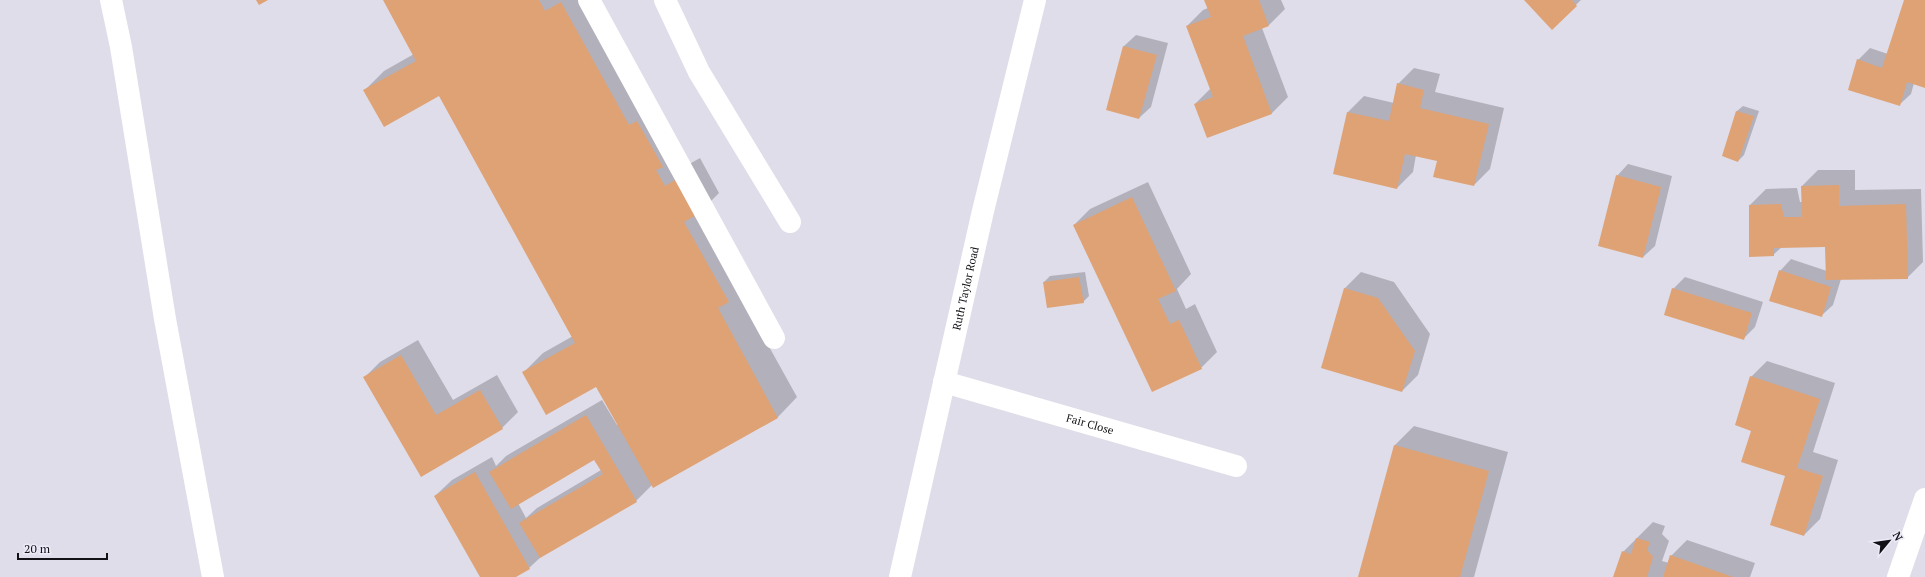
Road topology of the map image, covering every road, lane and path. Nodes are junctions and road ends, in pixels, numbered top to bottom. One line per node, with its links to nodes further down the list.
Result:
1 (111, 0): 10 (street)
2 (589, 0): 6 (street)
3 (665, 0): 5 (street)
4 (1035, 0): 7 (street, Ruth Taylor Road)
5 (790, 222)
6 (774, 338)
7 (944, 382): 8 (street, Fair Close); 11 (street, Ruth Taylor Road)
8 (1236, 466)
9 (1925, 499): 12 (street)
10 (213, 577)
11 (900, 577)
12 (1898, 577)

